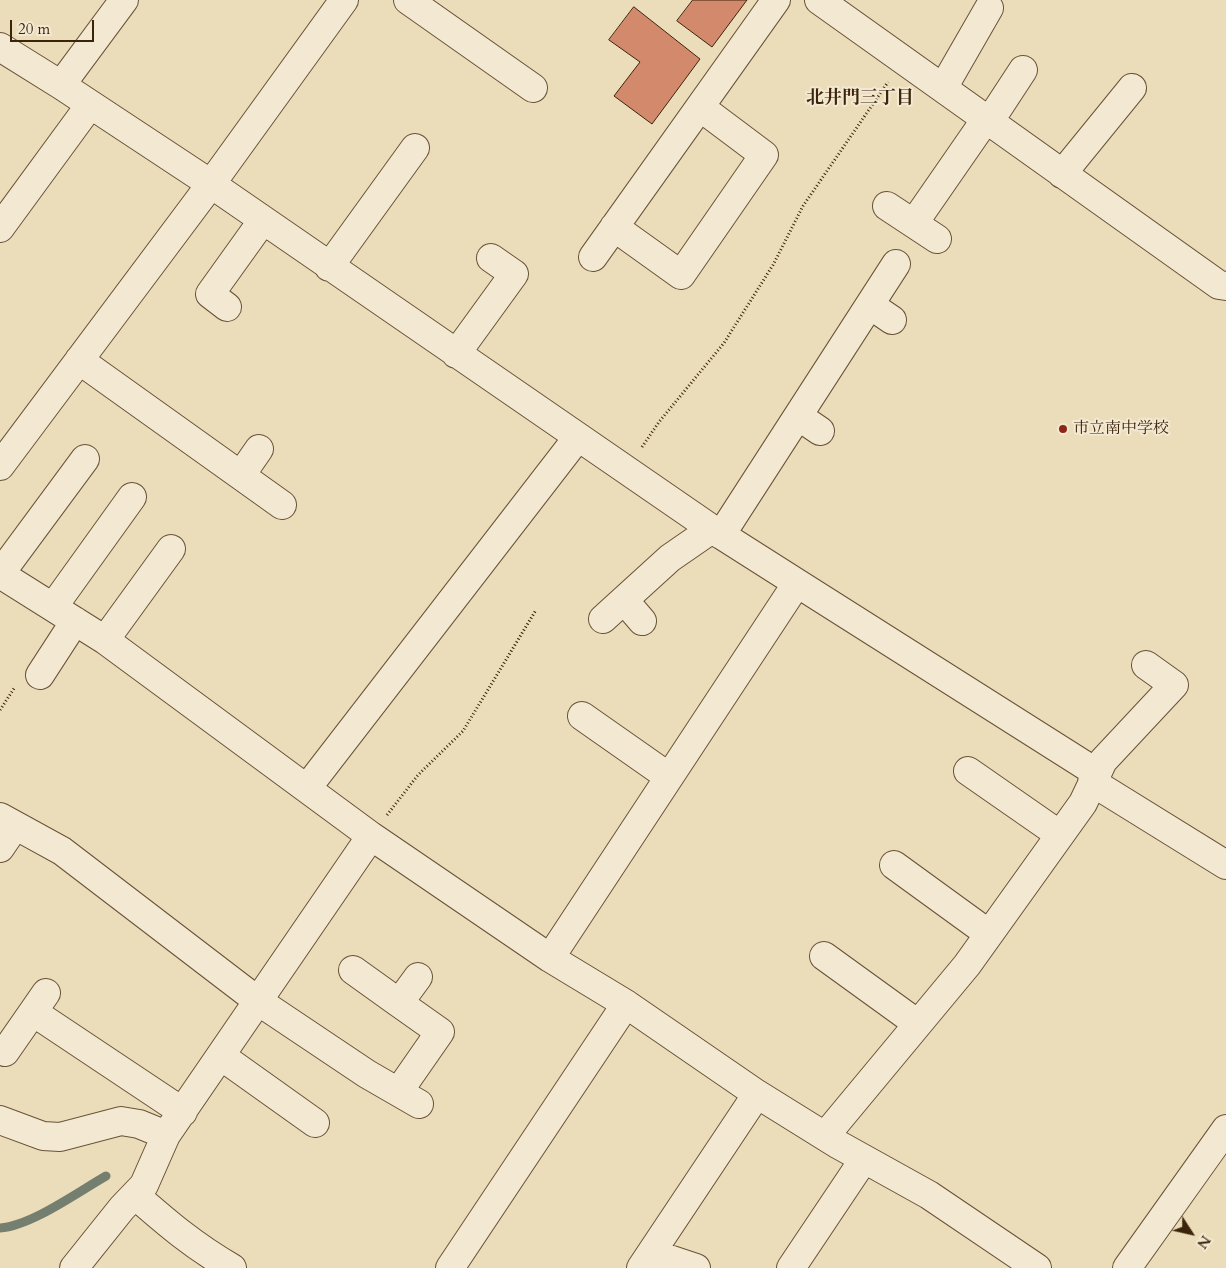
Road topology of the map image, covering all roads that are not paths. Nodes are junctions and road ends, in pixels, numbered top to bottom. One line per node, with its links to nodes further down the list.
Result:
1 (124, 0): 9 (street)
2 (344, 0): 18 (street)
3 (408, 0): 10 (street)
4 (776, 0): 14 (street)
5 (822, 1): 11 (street)
6 (989, 8): 11 (street)
7 (0, 47): 9 (street)
8 (1023, 70): 15 (street)
9 (61, 85): 13 (street)
10 (534, 88)
11 (943, 88): 15 (street)
12 (1132, 88): 17 (street)
13 (90, 105): 18 (street); 23 (street)
14 (700, 107): 22 (street); 22 (street)
15 (988, 120): 17 (street); 21 (street)
16 (415, 148): 28 (street)
17 (1062, 174): 29 (street)
18 (211, 184): 20 (street); 34 (street)
19 (887, 206): 21 (street)
20 (262, 220): 28 (street); 31 (street)
21 (914, 223): 24 (street)
22 (614, 227): 25 (street)
23 (0, 228)
24 (937, 239)
25 (593, 257)
26 (491, 258): 33 (street)
27 (896, 264): 30 (street)
28 (329, 267): 33 (street)
29 (1226, 286)
30 (870, 305): 32 (street); 42 (street)
31 (227, 307)
32 (892, 320)
33 (456, 354): 35 (street)
34 (79, 360): 38 (street); 39 (street)
35 (578, 437): 42 (street); 57 (street)
36 (259, 449): 39 (street)
37 (85, 459): 44 (street)
38 (0, 466)
39 (241, 475): 41 (street)
40 (132, 497): 47 (street)
41 (282, 504)
42 (716, 532): 45 (street); 46 (street)
43 (171, 549): 50 (street)
44 (0, 574): 47 (street)
45 (797, 583): 55 (street); 56 (street)
46 (624, 600): 48 (street); 49 (street)
47 (64, 614): 50 (street); 52 (street)
48 (603, 619)
49 (642, 621)
50 (105, 640): 57 (street)
51 (1146, 665): 56 (street)
52 (40, 675)
53 (582, 716): 55 (street)
54 (968, 771): 59 (street)
55 (669, 776): 66 (street)
56 (1094, 777): 59 (street); 63 (street)
57 (307, 788): 60 (street)
58 (8, 821): 61 (street); 69 (street)
59 (1060, 835): 64 (street)
60 (371, 836): 66 (street); 69 (street)
61 (0, 848)
62 (894, 865): 64 (street)
63 (1226, 865)
64 (989, 934): 72 (street)
65 (824, 956): 72 (street)
66 (550, 958): 71 (street)
67 (353, 970): 70 (street)
68 (418, 977): 70 (street)
69 (258, 1002): 70 (street); 74 (street)
70 (399, 1003)
71 (626, 1004): 75 (street); 87 (street)
72 (918, 1024): 81 (street)
73 (5, 1052): 76 (street)
74 (221, 1056): 76 (street); 78 (street)
75 (757, 1094): 81 (street); 84 (street)
76 (183, 1112): 80 (street)
77 (0, 1120): 80 (street)
78 (315, 1124)
79 (1226, 1129): 91 (street)
80 (166, 1136): 83 (street)
81 (825, 1136): 82 (street)
82 (864, 1158): 89 (street); 90 (street)
83 (135, 1195): 85 (street); 86 (street)
84 (645, 1263): 88 (street)
85 (74, 1268)
86 (232, 1268)
87 (450, 1268)
88 (696, 1268)
89 (790, 1268)
90 (1037, 1268)
91 (1127, 1268)

